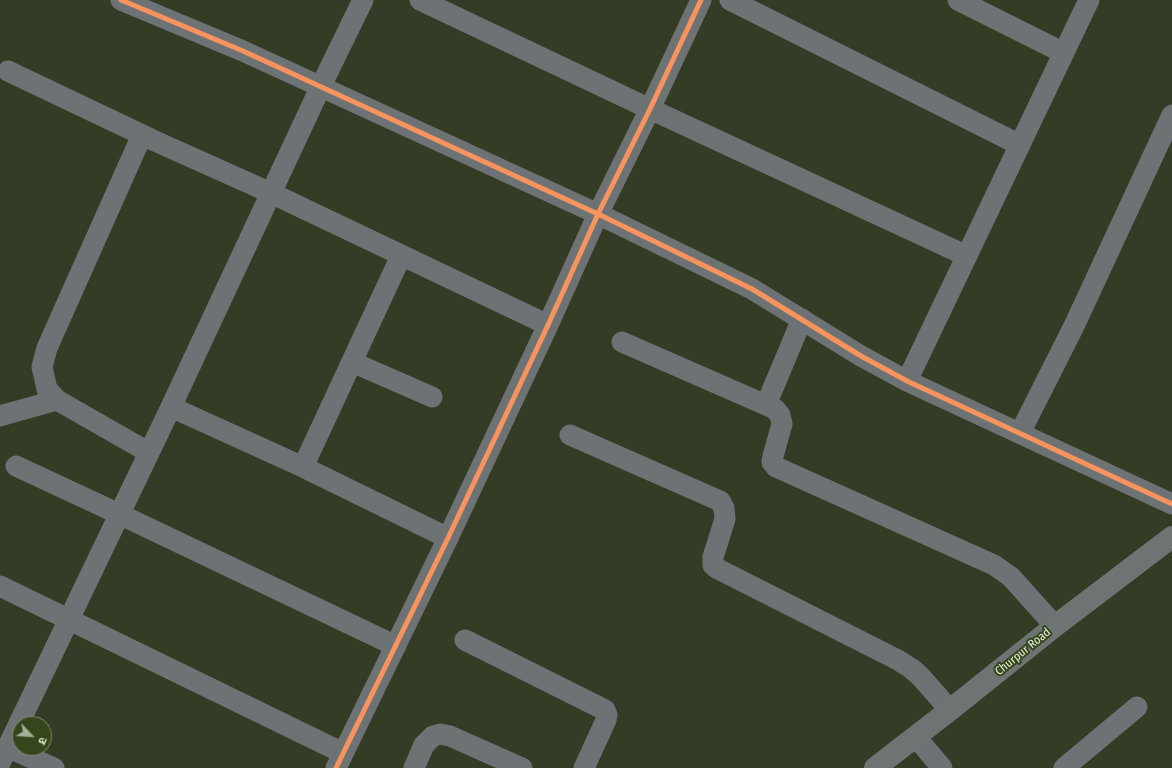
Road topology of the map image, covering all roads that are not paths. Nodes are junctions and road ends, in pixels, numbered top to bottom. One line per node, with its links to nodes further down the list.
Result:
1 (121, 0): 10 (street)
2 (363, 0): 10 (street)
3 (420, 0): 11 (street)
4 (701, 0): 11 (street)
5 (730, 0): 14 (street)
6 (958, 0): 8 (street)
7 (1089, 0): 8 (street)
8 (1064, 53): 14 (street)
9 (8, 71): 13 (street)
10 (321, 86): 15 (street); 16 (street)
11 (650, 109): 16 (street); 18 (street)
12 (1172, 115): 29 (street)
13 (142, 135): 15 (street); 25 (street)
14 (1020, 145): 18 (street)
15 (271, 193): 17 (street); 27 (street)
16 (598, 214): 19 (street); 20 (street)
17 (401, 256): 20 (street); 22 (street)
18 (967, 256): 23 (street)
19 (802, 320): 23 (street); 26 (street)
20 (548, 325): 37 (street)
21 (622, 342): 26 (street)
22 (352, 362): 24 (street); 33 (street)
23 (907, 381): 29 (street)
24 (432, 397)
25 (57, 400): 28 (street); 31 (street)
26 (766, 405): 40 (street)
27 (170, 407): 31 (street); 33 (street)
28 (0, 416)
29 (1020, 433): 34 (street)
30 (570, 434): 44 (street)
31 (148, 452): 35 (street)
32 (16, 466): 35 (street)
33 (303, 467): 37 (street)
34 (1172, 504)
35 (120, 514): 39 (street); 42 (street)
36 (1172, 537): 40 (street, Churpur Road)
37 (448, 538): 42 (street)
38 (0, 586): 39 (street)
39 (69, 620): 46 (street); 47 (street)
40 (1055, 626): 44 (street, Churpur Road)
41 (465, 640): 51 (street)
42 (396, 646): 47 (street)
43 (1137, 707): 54 (street)
44 (950, 710): 45 (street, Churpur Road)
45 (916, 736): 52 (street, Churpur Road); 53 (street)
46 (4, 755): 48 (street)
47 (340, 760)
48 (54, 768)
49 (414, 768): 50 (street)
50 (522, 768)
51 (584, 768)
52 (875, 768)
53 (942, 768)
54 (1064, 768)

